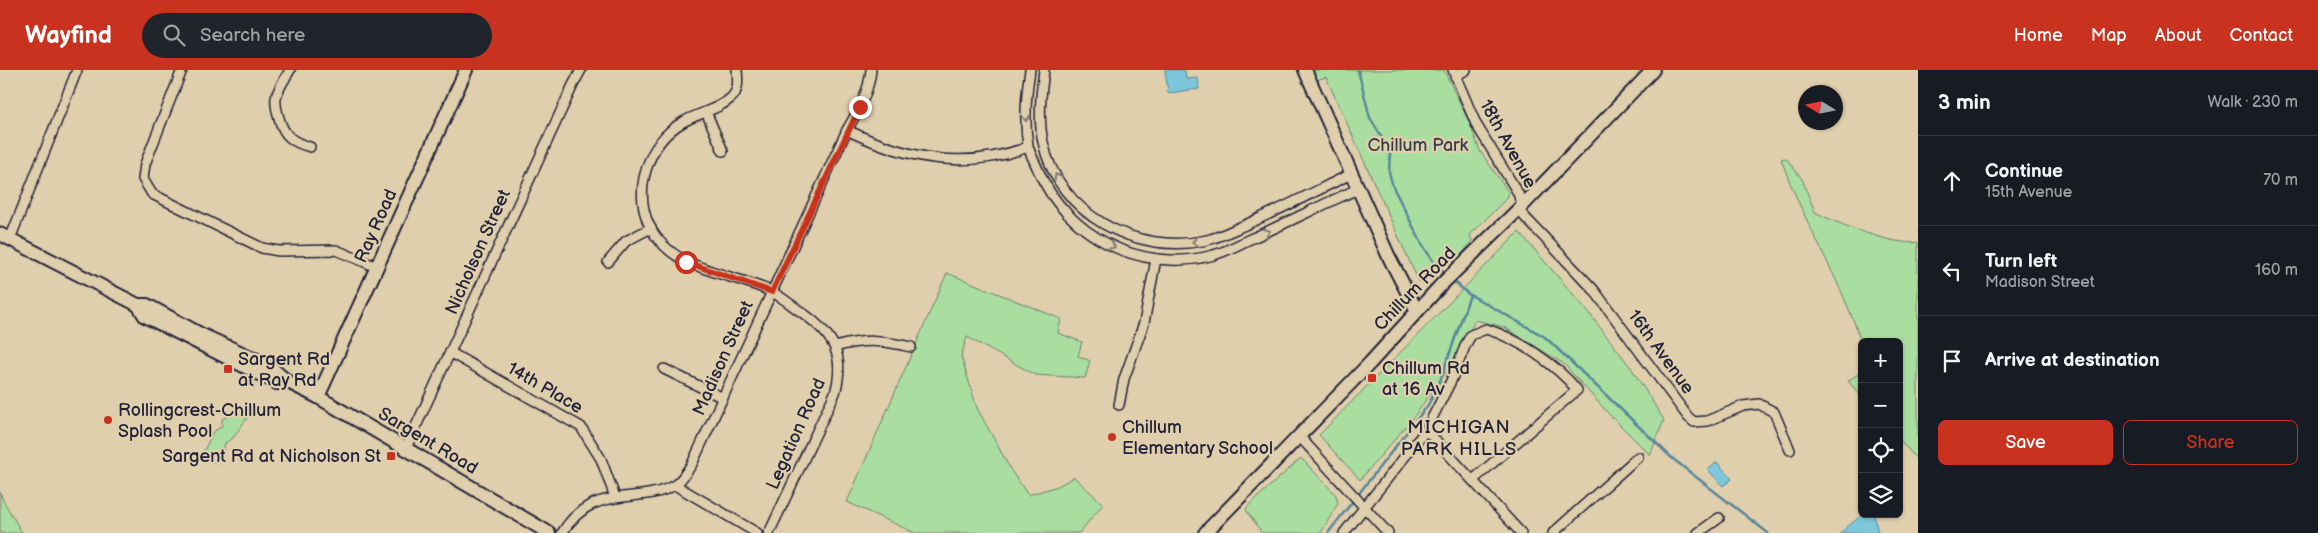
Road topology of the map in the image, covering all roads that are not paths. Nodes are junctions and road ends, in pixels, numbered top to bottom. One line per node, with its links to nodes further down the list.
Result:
1 (77, 70): 23 (street)
2 (182, 70): 26 (street)
3 (290, 70): 17 (street)
4 (466, 70): 26 (main road, Ray Road)
5 (581, 70): 31 (street, Nicholson Street)
6 (737, 70): 14 (street)
7 (871, 70): 15 (street, Madison Street)
8 (1030, 70): 16 (street, one-way to 16)
9 (1044, 70): 19 (street, one-way to 9)
10 (1305, 70): 19 (main road)
11 (1466, 70): 13 (street)
12 (1653, 70): 21 (main road, Chillum Road)
13 (1454, 73): 21 (street, 18th Avenue)
14 (706, 112): 18 (street); 22 (street)
15 (847, 130): 16 (street); 27 (street, Madison Street)
16 (1028, 147): 24 (street, one-way to 24)
17 (310, 148)
18 (723, 151)
19 (1351, 174): 20 (main road)
20 (1358, 189): 24 (street, one-way to 20); 28 (main road)
21 (1522, 206): 28 (main road, Chillum Road); 39 (street, 16th Avenue)
22 (651, 228): 25 (street); 27 (street)
23 (5, 236): 33 (main road, Sargent Road)
24 (1156, 259): 35 (street)
25 (608, 262)
26 (377, 267): 33 (main road, Ray Road)
27 (772, 292): 29 (street); 34 (street, Madison Street)
28 (1417, 311): 37 (main road, Chillum Road)
29 (835, 347): 30 (street); 49 (street, Legation Road)
30 (911, 347)
31 (450, 353): 38 (street, Nicholson Street); 43 (street, 14th Place)
32 (664, 369): 34 (street)
33 (318, 396): 38 (main road, Sargent Road)
34 (723, 398): 42 (street, Madison Street)
35 (1118, 405)
36 (1426, 430): 41 (street); 41 (street); 44 (street)
37 (1299, 436): 44 (street); 50 (main road, Chillum Road)
38 (406, 448): 46 (main road, Sargent Road)
39 (1790, 450)
40 (1638, 457): 54 (street)
41 (1473, 480): 53 (street)
42 (675, 484): 43 (street); 48 (street)
43 (615, 497): 47 (street)
44 (1357, 500): 51 (street); 52 (street)
45 (1719, 518): 55 (street)
46 (549, 533)
47 (562, 533)
48 (756, 533)
49 (769, 533)
50 (1205, 533)
51 (1344, 533)
52 (1388, 533)
53 (1521, 533)
54 (1553, 533)
55 (1698, 533)

